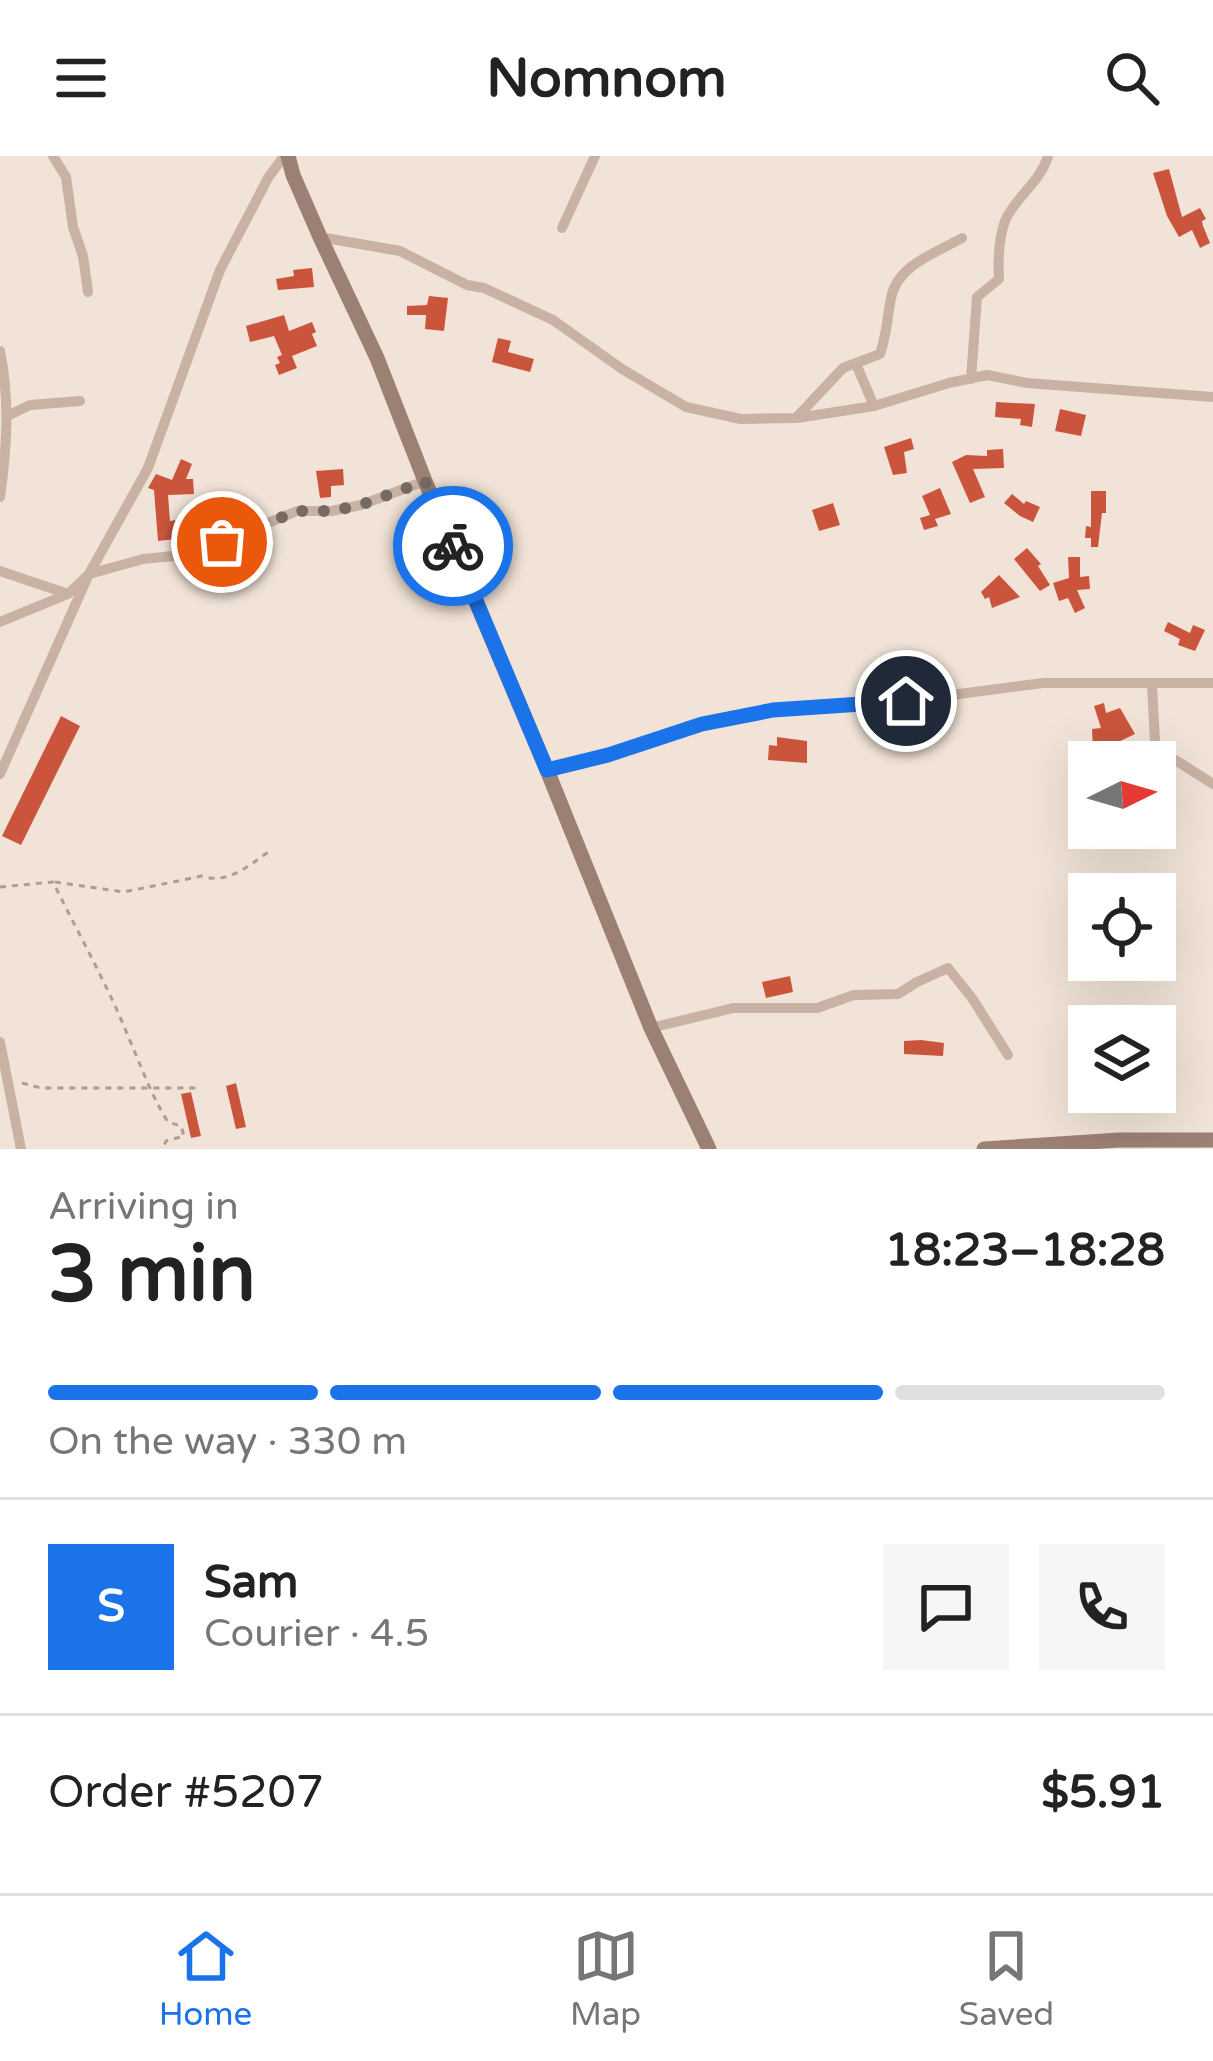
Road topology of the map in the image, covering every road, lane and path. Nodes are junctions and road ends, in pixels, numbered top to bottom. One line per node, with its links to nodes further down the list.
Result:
1 (53, 156): 8 (street)
2 (286, 156): 6 (street); 20 (street)
3 (595, 156): 5 (street)
4 (1048, 156): 11 (street)
5 (562, 227)
6 (320, 237): 16 (street); 17 (street)
7 (962, 238): 10 (street)
8 (88, 292)
9 (0, 351): 15 (street)
10 (856, 364): 14 (street); 16 (street)
11 (971, 379): 12 (street); 14 (street)
12 (1213, 397)
13 (80, 401): 15 (street)
14 (874, 406): 16 (street)
15 (8, 416): 18 (street)
16 (796, 418)
17 (425, 481): 20 (street); 25 (street)
18 (0, 497)
19 (0, 571): 21 (street)
20 (89, 574): 21 (street); 26 (street)
21 (68, 594): 22 (street)
22 (0, 622)
23 (1213, 683): 24 (street)
24 (1153, 685): 25 (street); 27 (street)
25 (547, 770): 31 (street)
26 (0, 774)
27 (1213, 784)
28 (270, 851): 29 (path)
29 (53, 882): 30 (path); 35 (path)
30 (0, 886)
31 (651, 1028): 33 (street); 41 (street)
32 (0, 1042): 34 (street)
33 (1008, 1055)
34 (8, 1080): 35 (path); 39 (street)
35 (150, 1087): 36 (path); 40 (path)
36 (200, 1088)
37 (1213, 1140): 38 (street)
38 (1121, 1145): 42 (street)
39 (21, 1149)
40 (163, 1149)
41 (709, 1149)
42 (984, 1149)

